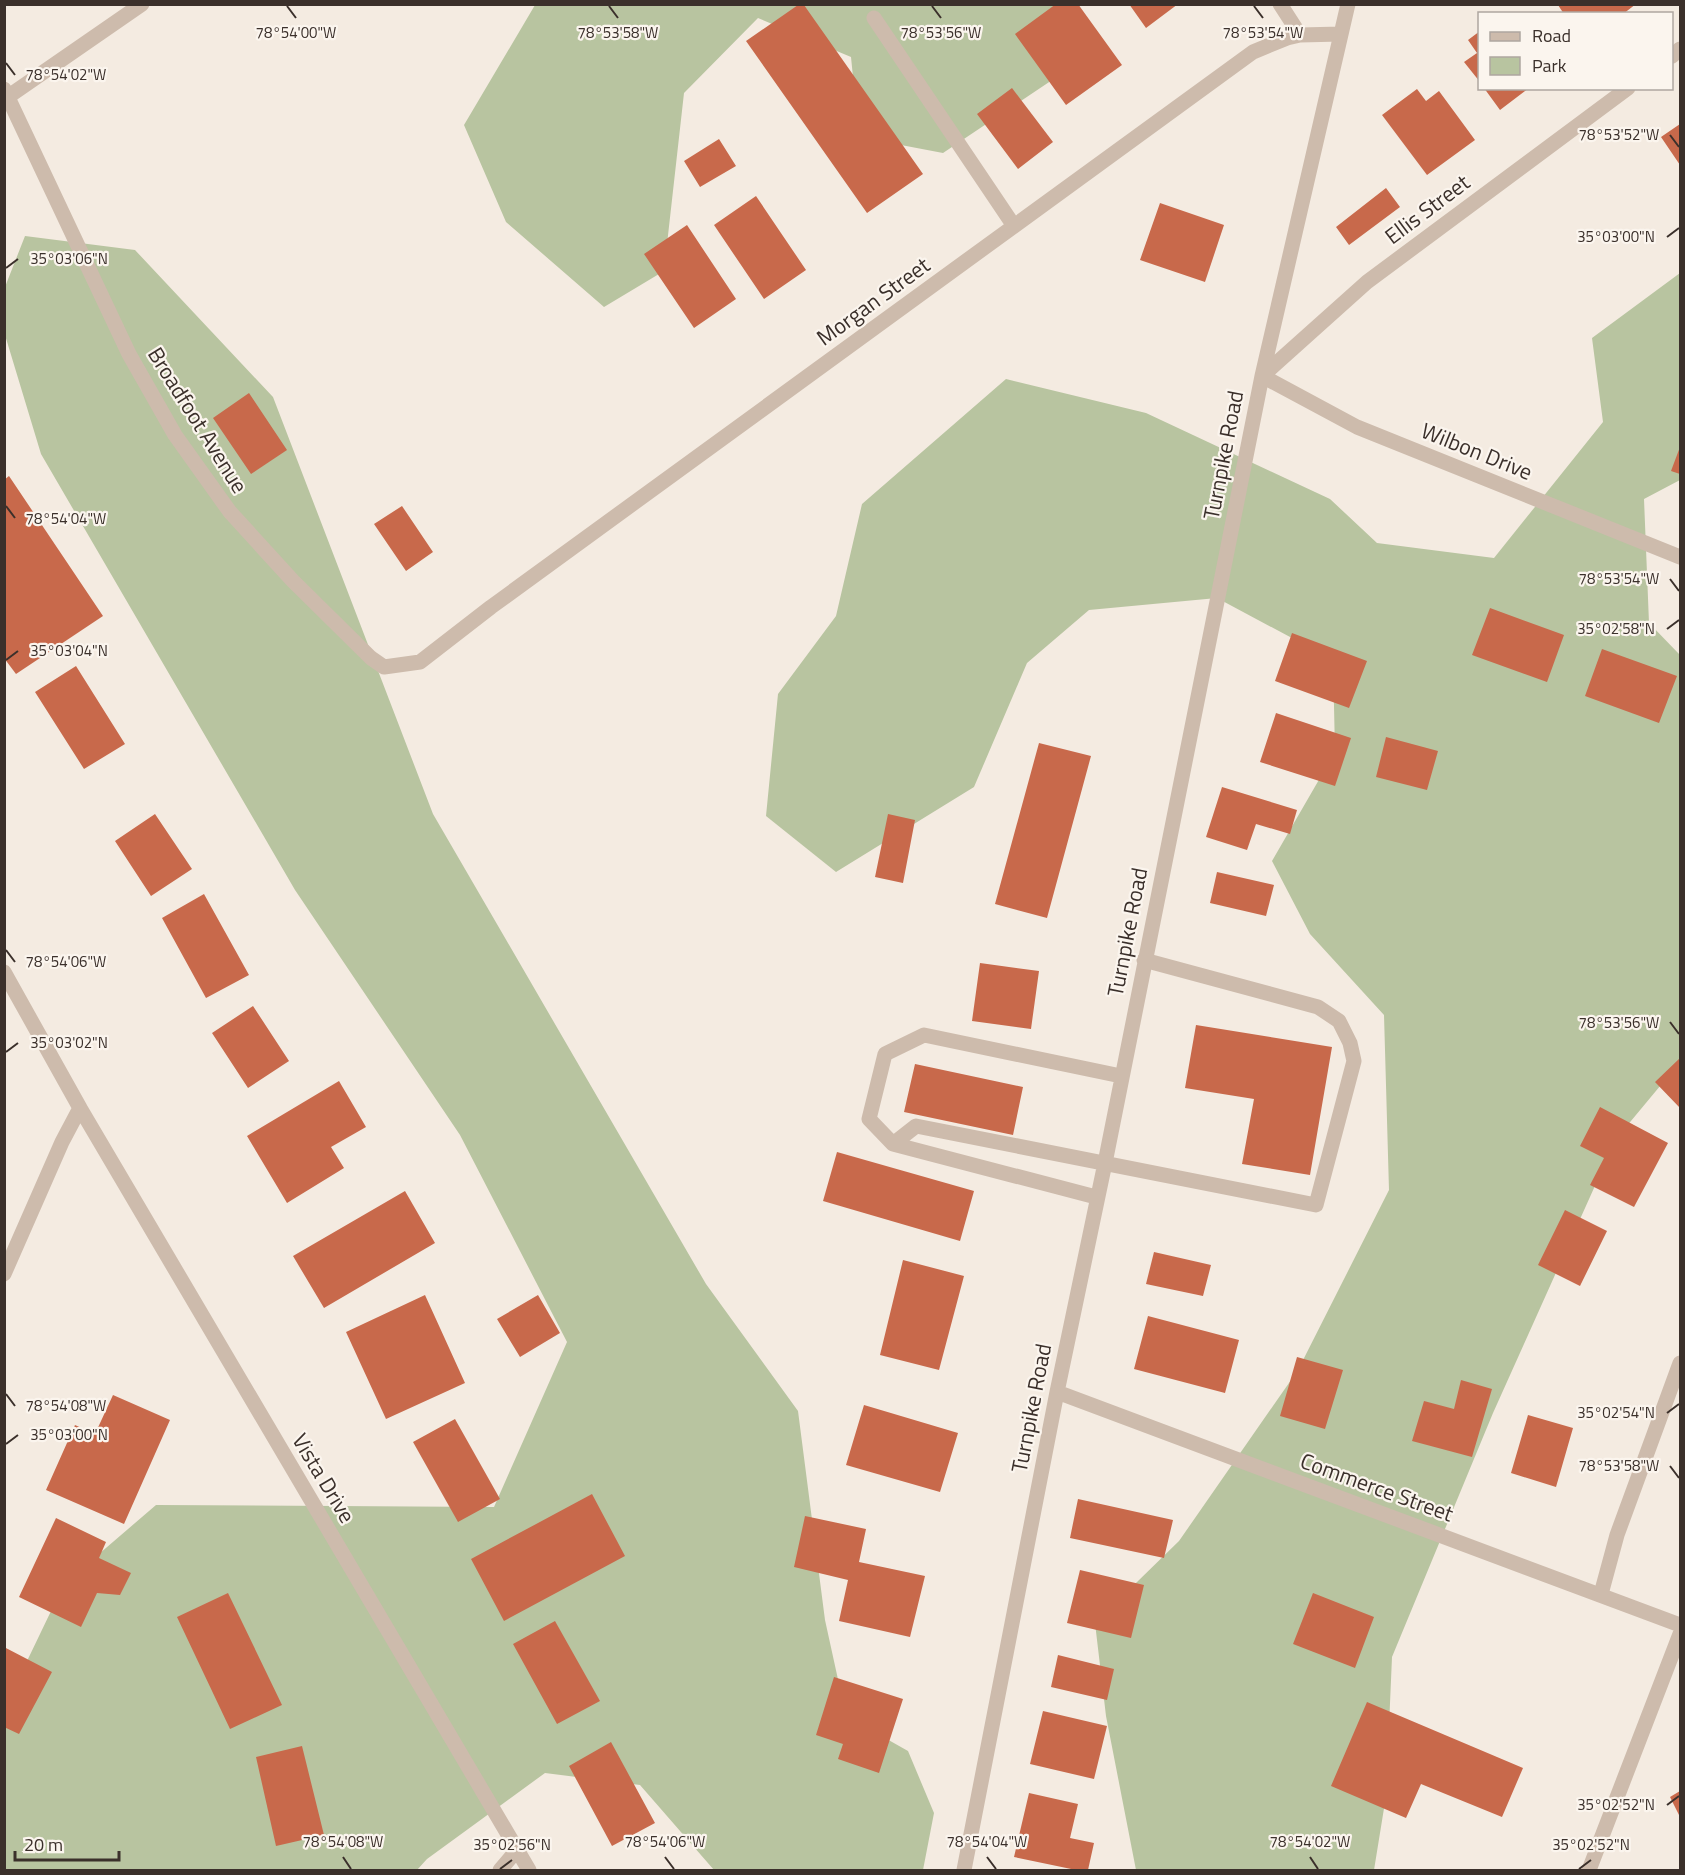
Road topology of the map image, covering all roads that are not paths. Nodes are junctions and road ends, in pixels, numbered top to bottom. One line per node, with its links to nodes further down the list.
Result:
1 (142, 4): 8 (street)
2 (1280, 4): 6 (street)
3 (1348, 4): 5 (street, Turnpike Road)
4 (874, 18): 9 (street)
5 (1341, 34): 6 (street, Morgan Street); 10 (street, Turnpike Road)
6 (1300, 35): 9 (street, Morgan Street)
7 (1625, 90): 10 (street, Ellis Street)
8 (7, 92): 12 (street, Broadfoot Avenue)
9 (1014, 226): 12 (street, Morgan Street)
10 (1262, 376): 11 (street, Wilbon Drive); 13 (street, Turnpike Road)
11 (1680, 557)
12 (448, 641)
13 (1144, 960): 15 (street, Turnpike Road); 18 (street)
14 (4, 972): 16 (street, Vista Drive)
15 (1120, 1076): 17 (street); 18 (street, Turnpike Road)
16 (80, 1108): 20 (street); 26 (street, Vista Drive)
17 (893, 1144): 18 (street); 19 (street)
18 (1105, 1163): 19 (street, Turnpike Road)
19 (1096, 1197): 22 (street, Turnpike Road)
20 (4, 1274)
21 (1680, 1363): 23 (street)
22 (1057, 1392): 23 (street, Commerce Street); 29 (street, Turnpike Road)
23 (1601, 1594): 24 (street, Commerce Street)
24 (1680, 1625)
25 (1680, 1634): 30 (street)
26 (517, 1850): 27 (street); 28 (street, Vista Drive)
27 (500, 1870)
28 (529, 1870)
29 (964, 1870)
30 (1589, 1870)

